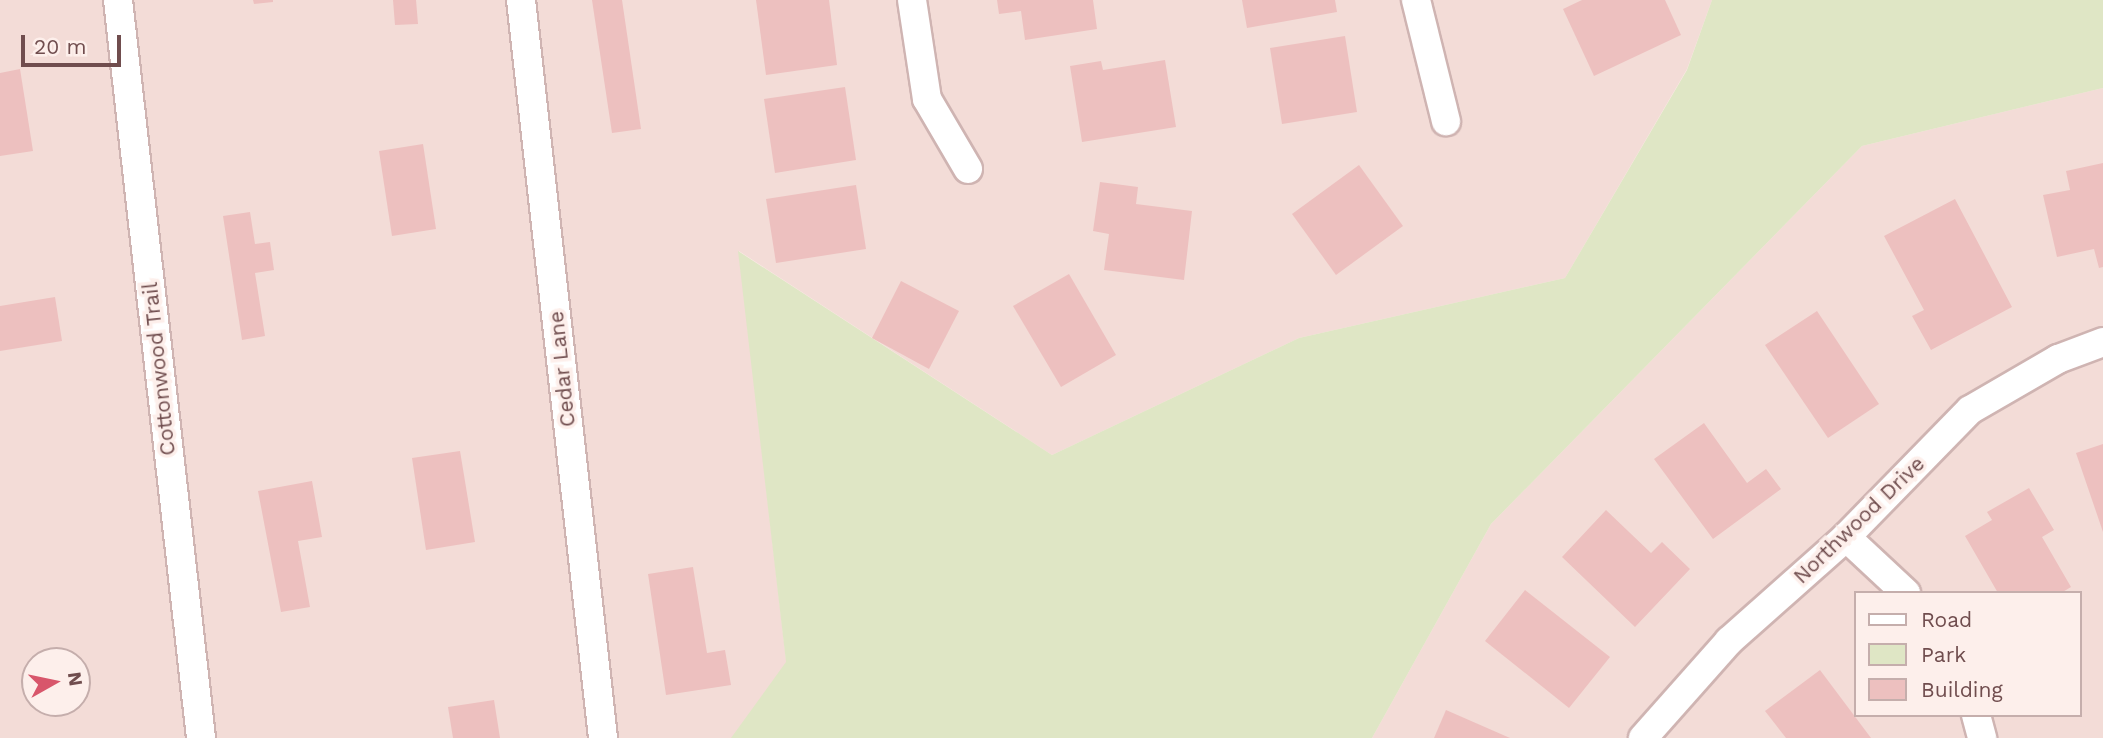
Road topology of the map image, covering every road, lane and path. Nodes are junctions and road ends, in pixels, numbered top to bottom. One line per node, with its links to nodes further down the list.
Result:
1 (118, 0): 11 (street, Cottonwood Trail)
2 (521, 0): 12 (street, Cedar Lane)
3 (912, 0): 6 (street)
4 (1416, 0): 5 (street)
5 (1446, 121)
6 (968, 169)
7 (2103, 342): 8 (street, Northwood Drive)
8 (1846, 537): 9 (street); 13 (street, Northwood Drive)
9 (1904, 591)
10 (1977, 717): 14 (street)
11 (201, 738)
12 (603, 738)
13 (1643, 738)
14 (1982, 738)

